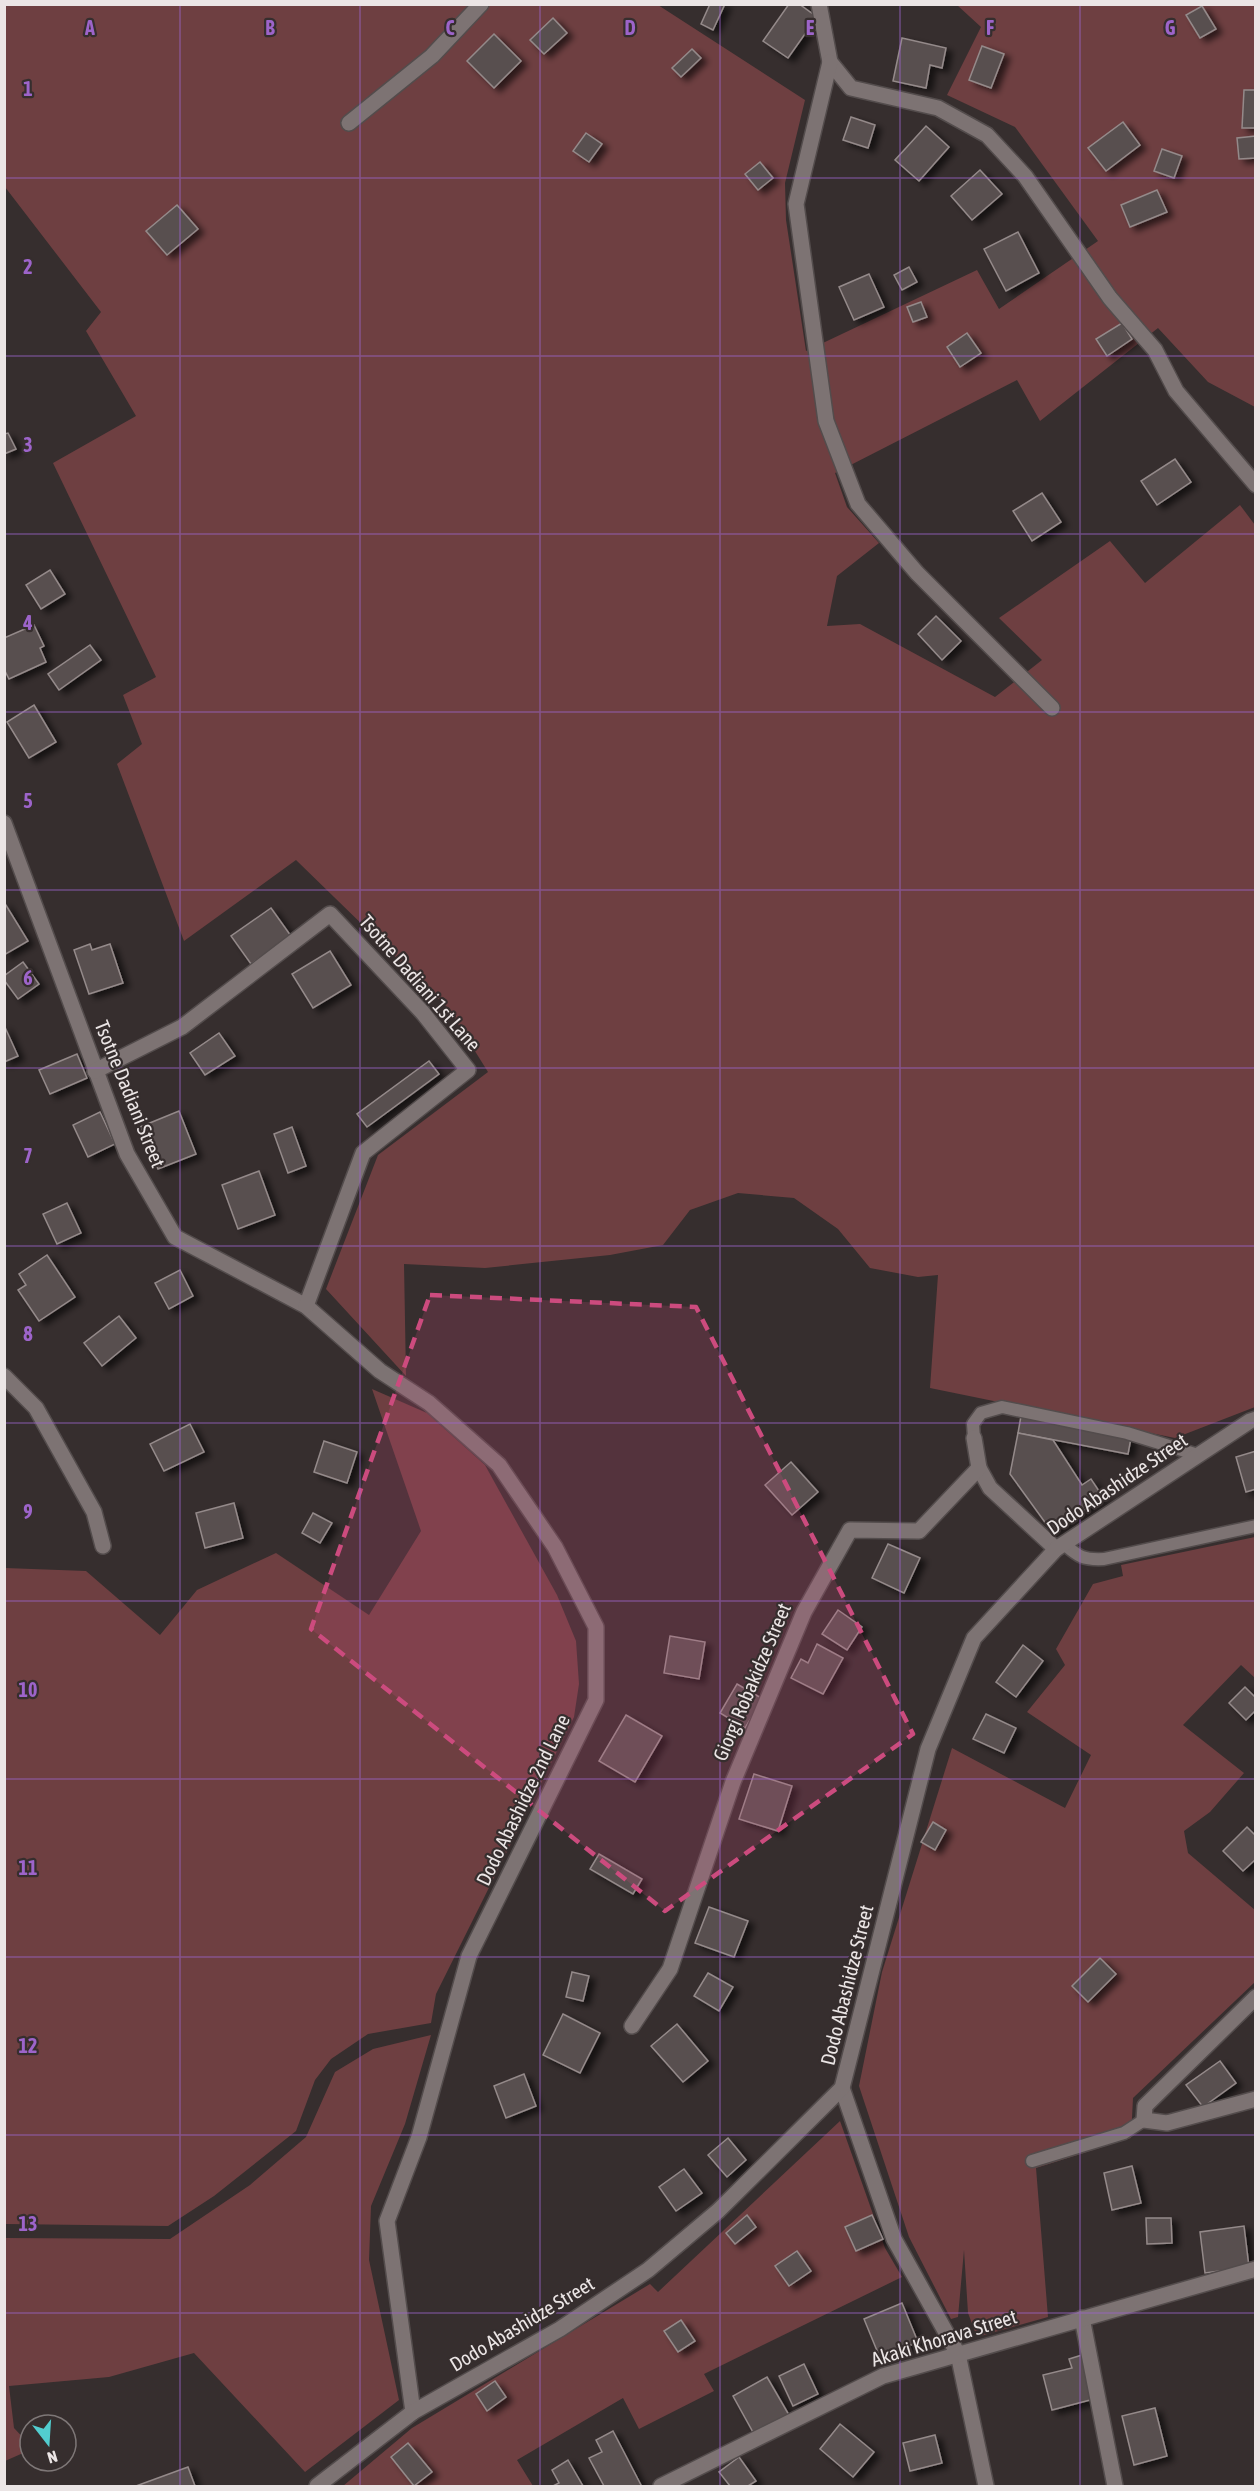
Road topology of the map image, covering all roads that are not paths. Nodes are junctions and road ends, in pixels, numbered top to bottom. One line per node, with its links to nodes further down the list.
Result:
1 (481, 4): 4 (street)
2 (819, 4): 3 (street)
3 (830, 62): 5 (street); 6 (street)
4 (349, 123)
5 (1256, 485)
6 (1052, 708)
7 (4, 823): 8 (street, Tsotne Dadiani Street)
8 (95, 1071): 9 (street, Tsotne Dadiani Street); 9 (street, Tsotne Dadiani 1st Lane)
9 (306, 1306): 27 (street, Dodo Abashidze 2nd Lane)
10 (4, 1376): 16 (street)
11 (1256, 1419): 13 (street, Dodo Abashidze Street)
12 (974, 1438): 13 (lane); 14 (street)
13 (1198, 1455): 17 (street, Dodo Abashidze Street)
14 (979, 1468): 17 (street); 19 (street, Giorgi Robakidze Street)
15 (1256, 1526): 17 (lane)
16 (103, 1546)
17 (1060, 1546): 20 (street, Dodo Abashidze Street)
18 (1256, 1997): 22 (street)
19 (632, 2026)
20 (842, 2088): 26 (street); 27 (street, Dodo Abashidze Street)
21 (1256, 2099): 22 (street)
22 (1144, 2120): 23 (lane)
23 (1032, 2161)
24 (1256, 2269): 25 (street, Akaki Khorava Street)
25 (1082, 2318): 26 (street, Akaki Khorava Street); 32 (street)
26 (958, 2354): 28 (street, Akaki Khorava Street); 31 (street)
27 (413, 2412): 29 (street, Dodo Abashidze Street)
28 (690, 2480): 30 (street, Akaki Khorava Street)
29 (317, 2487)
30 (661, 2487)
31 (987, 2487)
32 (1115, 2487)

